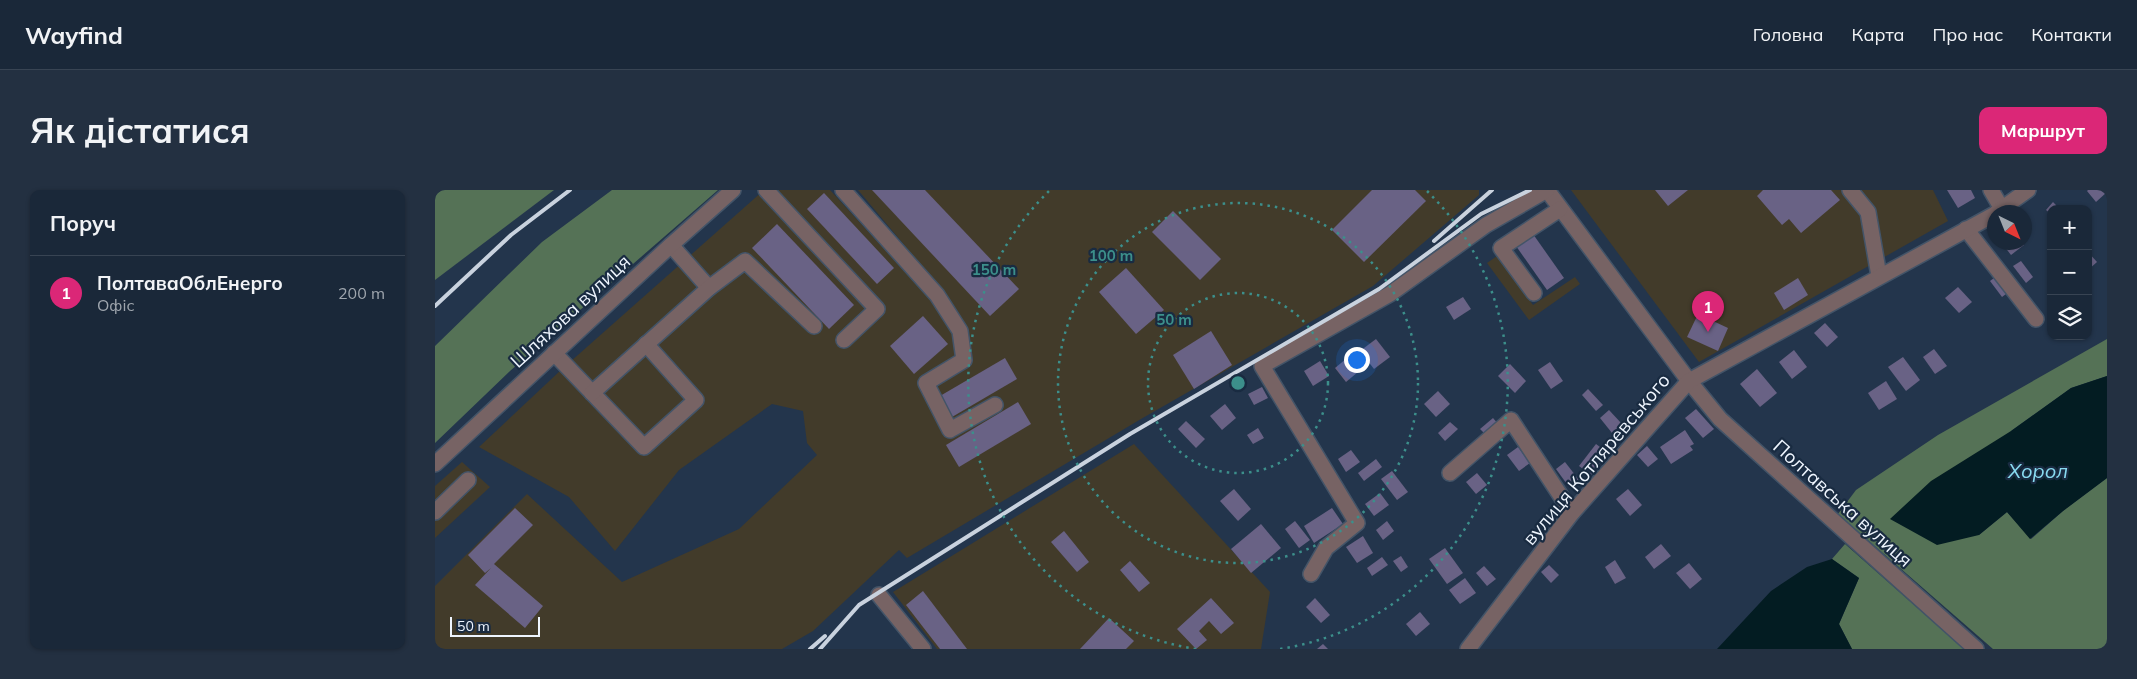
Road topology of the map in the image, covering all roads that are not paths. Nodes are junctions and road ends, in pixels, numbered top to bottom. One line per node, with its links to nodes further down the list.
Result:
1 (733, 190): 13 (street, Шляхова вулиця)
2 (766, 190): 19 (street)
3 (843, 190): 24 (street)
4 (1547, 190): 10 (street, Полтавська вулиця); 30 (street)
5 (1850, 190): 14 (street)
6 (1991, 190): 8 (street)
7 (2028, 190): 9 (street, вулиця Котляревського)
8 (1996, 205)
9 (2008, 205)
10 (1560, 209): 16 (street); 22 (street, Полтавська вулиця)
11 (1987, 218): 12 (street, вулиця Котляревського)
12 (1966, 229): 14 (street, вулиця Котляревського); 17 (street)
13 (671, 245): 15 (street); 21 (street, Шляхова вулиця)
14 (1879, 276): 22 (street, вулиця Котляревського)
15 (709, 288): 18 (street); 20 (street)
16 (1534, 293)
17 (2036, 319)
18 (814, 326)
19 (844, 340)
20 (646, 344): 23 (street); 23 (street)
21 (554, 353): 23 (street); 25 (street, Шляхова вулиця)
22 (1689, 381): 29 (street, вулиця Котляревського); 34 (street, Полтавська вулиця)
23 (592, 392)
24 (995, 404)
25 (435, 464)
26 (1449, 473): 29 (street)
27 (468, 480): 28 (street)
28 (435, 512)
29 (1572, 513): 33 (street, вулиця Котляревського)
30 (1311, 574)
31 (879, 595): 32 (street)
32 (923, 649)
33 (1468, 649)
34 (1976, 649)

